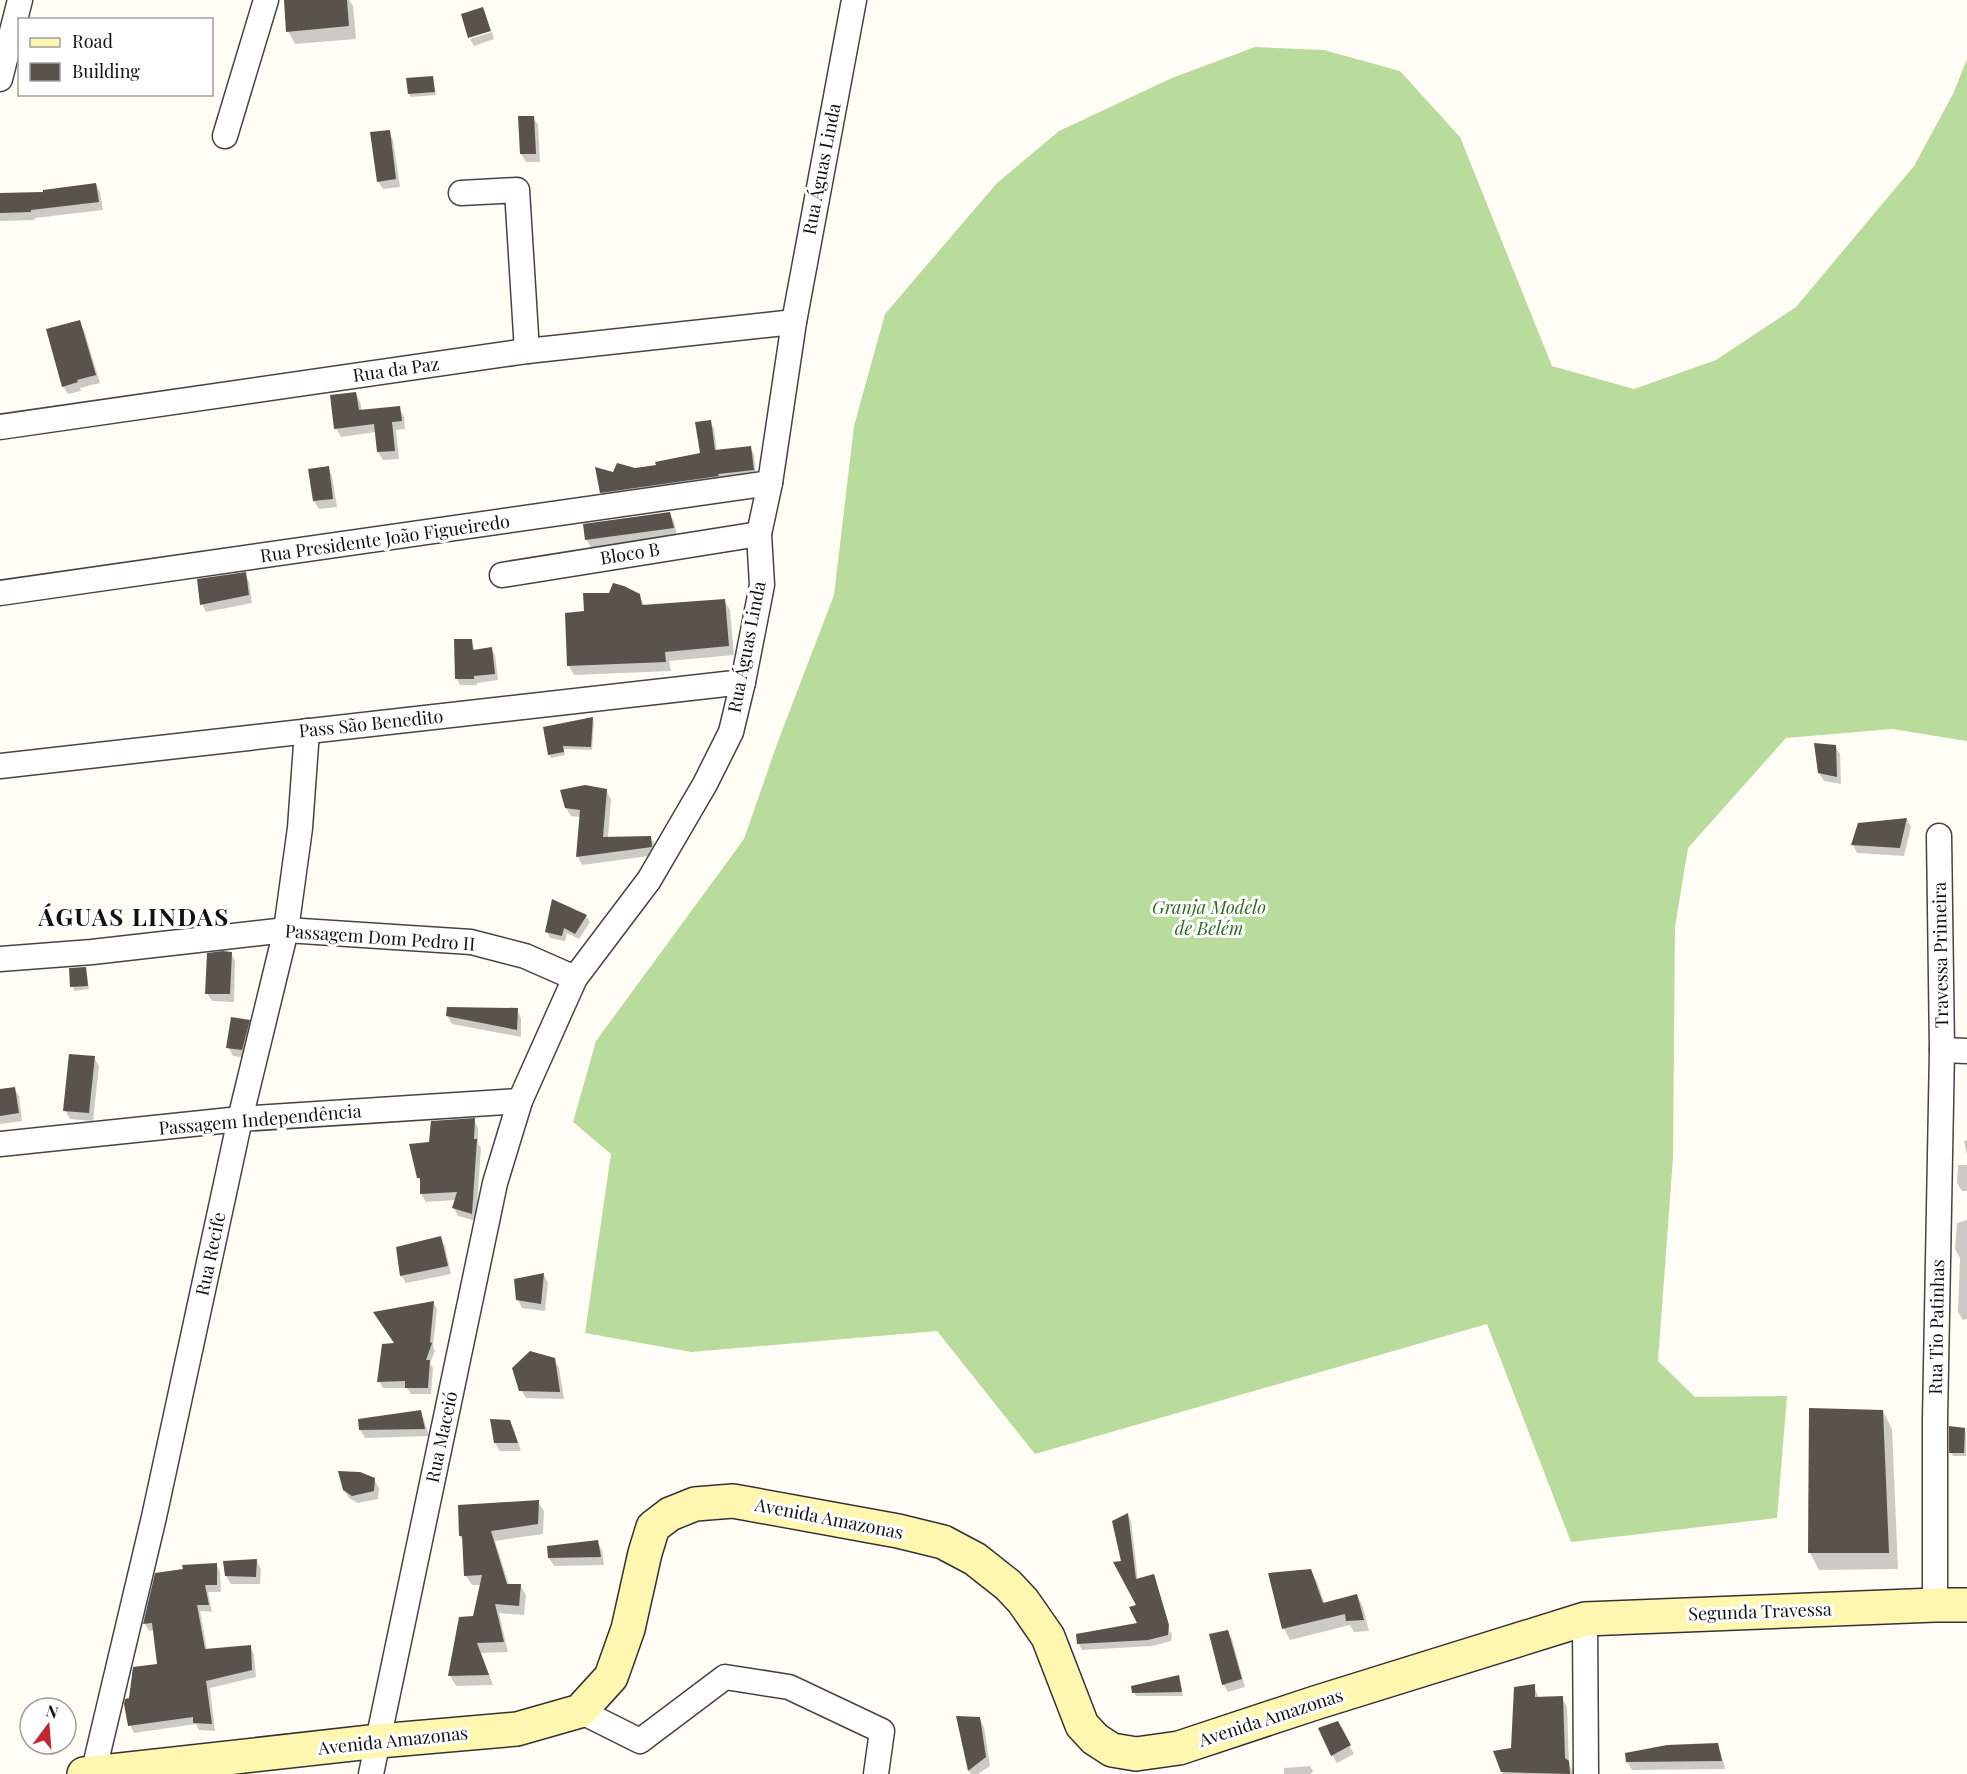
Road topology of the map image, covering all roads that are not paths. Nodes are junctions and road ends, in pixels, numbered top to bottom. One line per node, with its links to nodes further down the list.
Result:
1 (20, 0): 4 (street)
2 (266, 0): 5 (street)
3 (854, 0): 7 (street, Rua Águas Linda)
4 (0, 79)
5 (225, 136)
6 (461, 193): 8 (street)
7 (794, 322): 8 (street, Rua da Paz); 10 (street, Rua Águas Linda)
8 (527, 351): 9 (street, Rua da Paz)
9 (0, 427)
10 (771, 483): 11 (street, Rua Águas Linda); 13 (street, Rua Presidente João Figueiredo)
11 (759, 534): 12 (street, Bloco B); 14 (street, Rua Águas Linda)
12 (502, 575)
13 (0, 593)
14 (743, 682): 15 (street, Pass São Benedito); 20 (street, Rua Águas Linda)
15 (307, 731): 16 (street, Pass São Benedito); 18 (street, Rua Recife)
16 (0, 765)
17 (1939, 836): 21 (street, Travessa Primeira)
18 (286, 930): 19 (street, Passagem Dom Pedro II); 20 (street, Passagem Dom Pedro II); 24 (street, Rua Recife)
19 (0, 958)
20 (575, 978): 23 (street, Rua Águas Linda)
21 (1942, 1050): 22 (street, Travessa Primeira); 26 (street, Rua Tio Patinhas)
22 (1967, 1051)
23 (520, 1101): 24 (street, Passagem Independência); 30 (street, Rua Maceió)
24 (240, 1119): 25 (street, Passagem Independência); 31 (street, Rua Recife)
25 (0, 1144)
26 (1935, 1605): 27 (street, Segunda Travessa); 28 (street, Segunda Travessa)
27 (1967, 1605)
28 (1585, 1619): 29 (street, Avenida Amazonas); 34 (street)
29 (580, 1711): 30 (street, Avenida Amazonas); 33 (street)
30 (379, 1741): 31 (street, Avenida Amazonas); 32 (street, Rua Maceió)
31 (90, 1774)
32 (371, 1774)
33 (876, 1774)
34 (1586, 1774)

